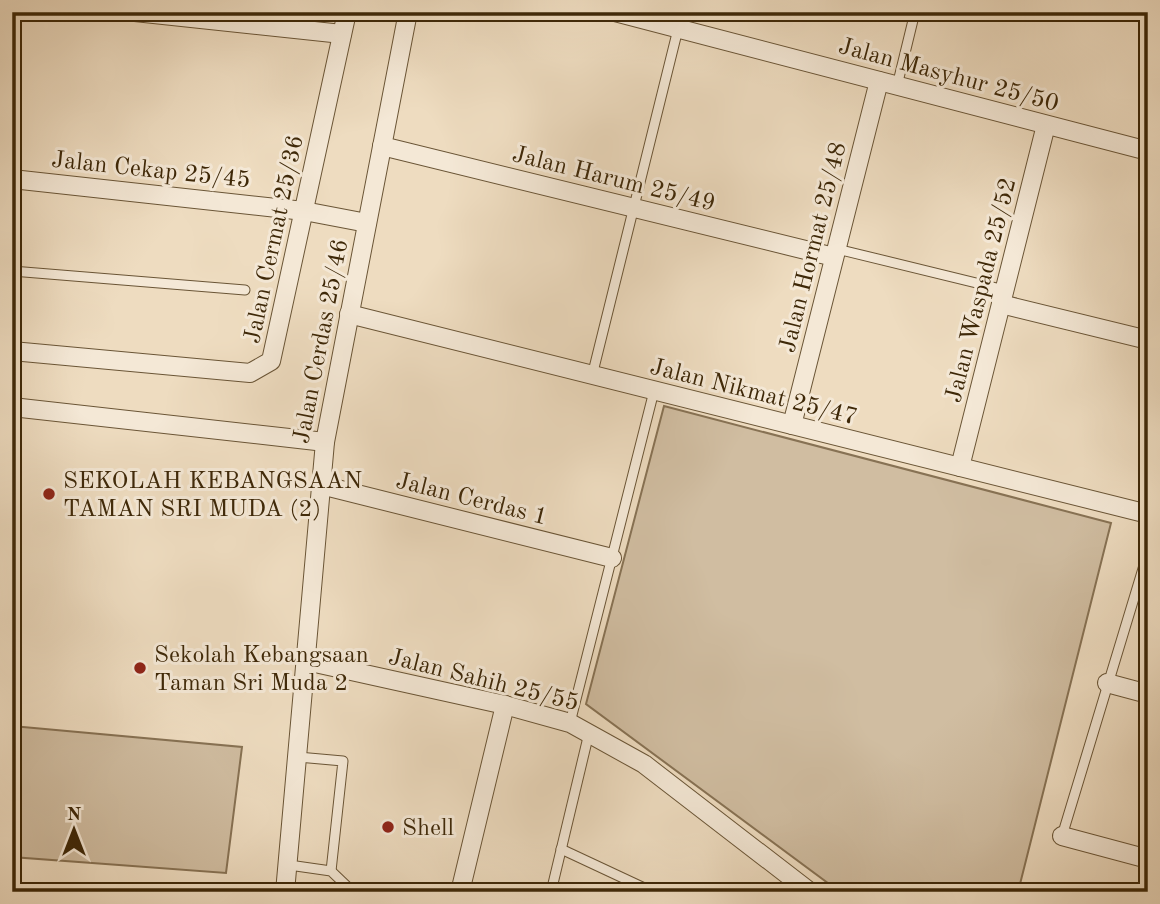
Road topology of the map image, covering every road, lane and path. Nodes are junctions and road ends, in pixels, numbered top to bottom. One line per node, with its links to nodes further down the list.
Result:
1 (16, 12): 9 (lane)
2 (135, 12): 8 (street)
3 (347, 12): 8 (street, Jalan Cermat 25/36)
4 (408, 12): 13 (street, Jalan Cerdas 25/46)
5 (615, 12): 7 (street, Jalan Masyhur 25/50)
6 (915, 12): 11 (lane)
7 (678, 29): 10 (street, Jalan Masyhur 25/50); 16 (lane)
8 (342, 34): 17 (street, Jalan Cermat 25/36)
9 (12, 55)
10 (879, 81): 11 (street, Jalan Masyhur 25/50); 19 (street, Jalan Hormat 25/48)
11 (897, 86): 12 (street, Jalan Masyhur 25/50)
12 (1046, 125): 14 (street, Jalan Masyhur 25/50); 22 (street, Jalan Waspada 25/52)
13 (382, 146): 16 (street, Jalan Harum 25/49); 18 (street, Jalan Cerdas 25/46)
14 (1148, 151)
15 (12, 178): 17 (street, Jalan Cekap 25/45)
16 (634, 208): 19 (street, Jalan Harum 25/49); 26 (lane)
17 (304, 211): 18 (street, Jalan Cekap 25/45); 25 (street, Jalan Cermat 25/36)
18 (367, 222): 23 (street, Jalan Cerdas 25/46)
19 (835, 253): 22 (lane); 29 (street, Jalan Hormat 25/48)
20 (12, 271): 21 (lane)
21 (245, 290)
22 (1003, 297): 24 (street); 31 (street, Jalan Waspada 25/52)
23 (349, 314): 26 (street, Jalan Nikmat 25/47); 30 (street, Jalan Cerdas 25/46)
24 (1148, 340)
25 (12, 351)
26 (592, 376): 27 (street, Jalan Nikmat 25/47)
27 (654, 391): 29 (street, Jalan Nikmat 25/47); 35 (lane)
28 (12, 407): 30 (street)
29 (792, 425): 31 (street, Jalan Nikmat 25/47)
30 (325, 442): 32 (street, Jalan Cerdas 25/46)
31 (960, 467): 33 (street, Jalan Nikmat 25/47)
32 (321, 485): 35 (street, Jalan Cerdas 1); 36 (street, Jalan Cerdas 25/46)
33 (1148, 514)
34 (1148, 552): 37 (lane)
35 (612, 558): 40 (lane)
36 (306, 661): 39 (street, Jalan Sahih 25/55); 42 (street, Jalan Cerdas 25/46)
37 (1107, 683): 38 (street); 43 (lane)
38 (1148, 694)
39 (505, 705): 40 (street, Jalan Sahih 25/55); 50 (street)
40 (570, 723): 41 (street, Jalan Sahih 25/55)
41 (589, 733): 44 (lane); 53 (street, Jalan Sahih 25/55)
42 (298, 757): 46 (street, Jalan Cerdas 25/46); 47 (lane)
43 (1062, 836): 45 (street)
44 (561, 849): 51 (lane); 52 (lane)
45 (1148, 859)
46 (289, 865): 47 (lane); 48 (street, Jalan Cerdas 25/46)
47 (331, 872): 49 (lane)
48 (285, 892)
49 (353, 892)
50 (460, 892)
51 (551, 892)
52 (653, 892)
53 (810, 892)

